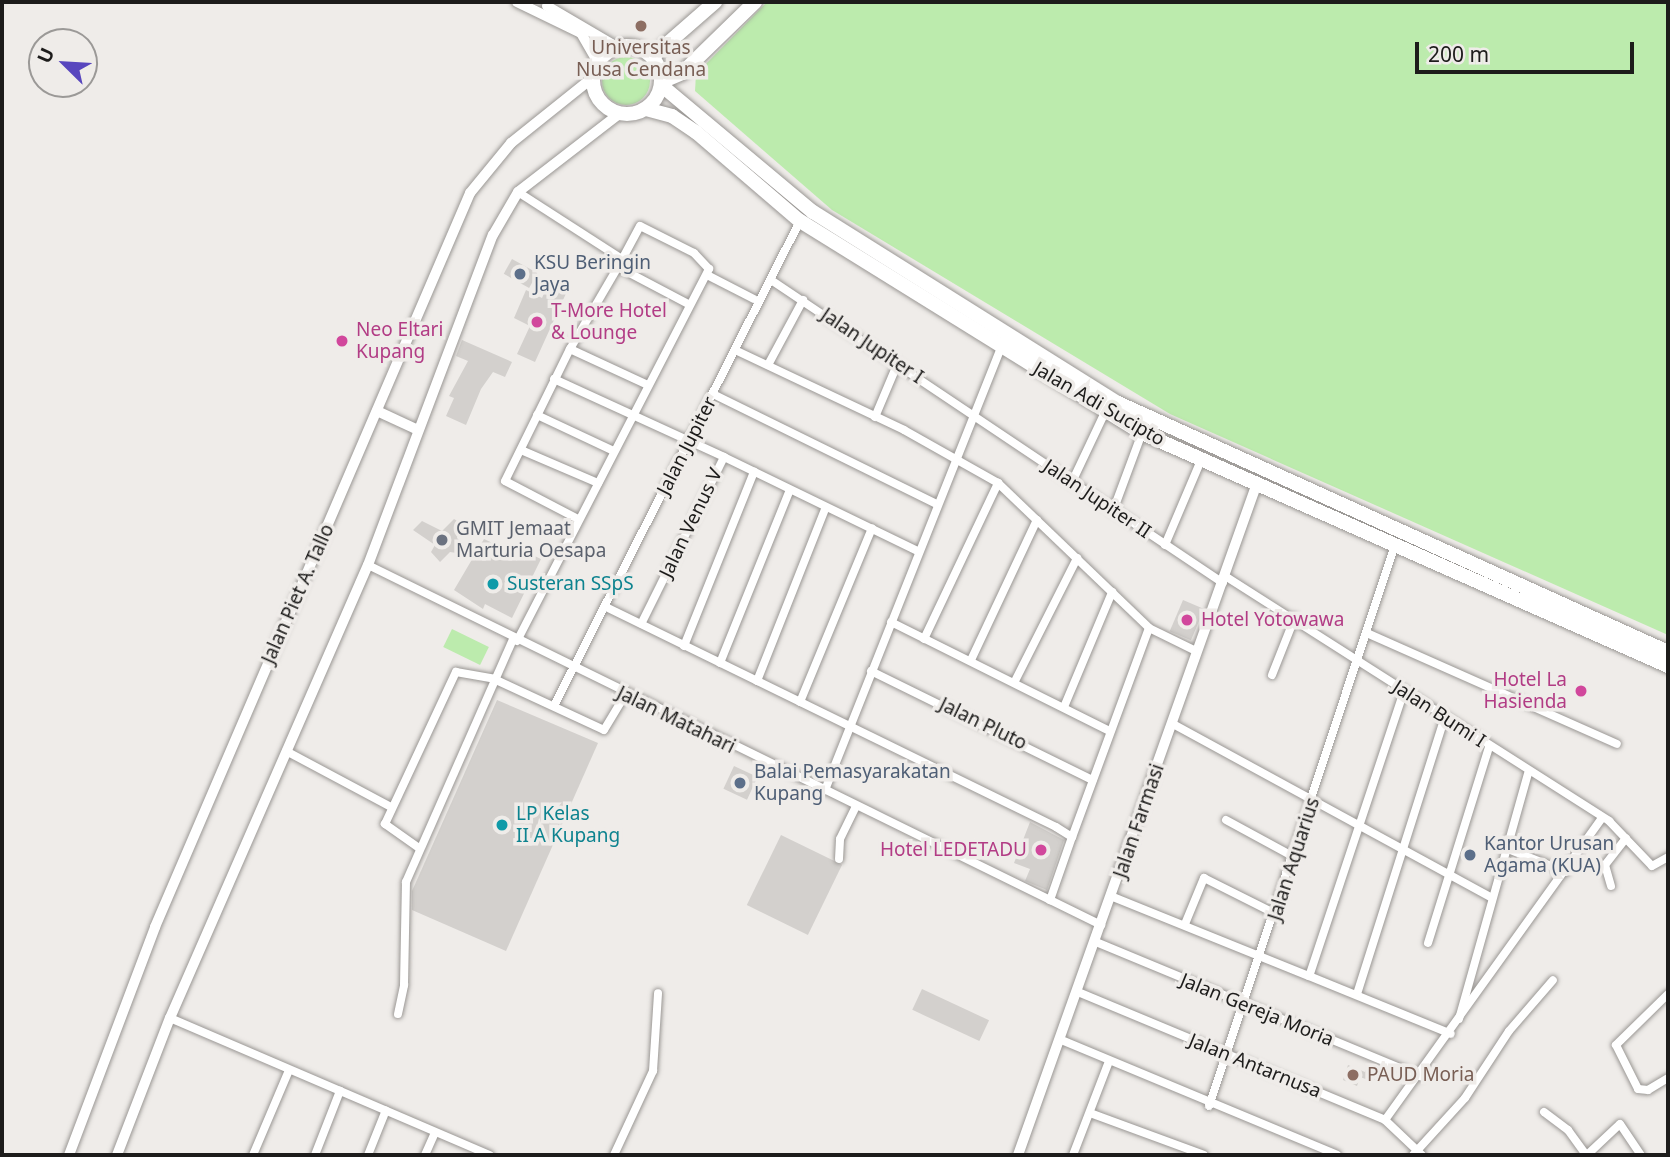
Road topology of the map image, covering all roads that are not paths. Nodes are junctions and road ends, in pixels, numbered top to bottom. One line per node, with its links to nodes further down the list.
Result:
1 (517, 2): 7 (main road)
2 (538, 2): 5 (main road)
3 (715, 2): 6 (highway)
4 (755, 2): 9 (highway)
5 (617, 47): 6 (highway); 7 (highway)
6 (652, 57): 9 (highway)
7 (598, 62): 8 (highway)
8 (592, 78): 11 (highway); 30 (main road, Jalan Piet A. Tallo)
9 (661, 84): 10 (highway); 23 (highway, Jalan Adi Sucipto)
10 (646, 109): 11 (highway); 13 (highway, Jalan Adi Sucipto)
11 (619, 114): 12 (main road)
12 (518, 192): 14 (street); 35 (main road)
13 (800, 221): 16 (street, Jalan Jupiter); 20 (highway, Jalan Adi Sucipto)
14 (620, 263): 15 (street); 19 (street); 21 (street)
15 (707, 275): 17 (street); 19 (street)
16 (771, 279): 18 (street, Jalan Jupiter I); 22 (street, Jalan Jupiter)
17 (754, 299)
18 (803, 300): 24 (street); 25 (street, Jalan Jupiter I)
19 (690, 305): 27 (street)
20 (1001, 347): 23 (highway, Jalan Adi Sucipto); 31 (street)
21 (570, 349): 26 (street); 27 (street)
22 (735, 350): 24 (street); 28 (street, Jalan Jupiter)
23 (1040, 362): 29 (highway, Jalan Adi Sucipto); 64 (highway, Jalan Adi Sucipto)
24 (768, 365): 34 (street)
25 (897, 365): 31 (street, Jalan Jupiter I); 34 (street)
26 (554, 379): 32 (street); 33 (street, Jalan Venus V)
27 (648, 385): 33 (street)
28 (713, 394): 37 (street, Jalan Jupiter); 49 (street)
29 (1106, 410): 36 (highway, Jalan Adi Sucipto); 44 (street)
30 (377, 411): 35 (main road); 151 (main road, Jalan Piet A. Tallo)
31 (973, 413): 41 (street); 44 (street, Jalan Jupiter II)
32 (537, 415): 38 (street); 39 (street)
33 (633, 415): 37 (street, Jalan Venus V); 39 (street)
34 (875, 417): 41 (street)
35 (418, 430): 59 (main road)
36 (1142, 433): 42 (highway, Jalan Adi Sucipto); 51 (street)
37 (689, 441): 40 (street, Jalan Venus V); 62 (street, Jalan Jupiter)
38 (521, 450): 46 (street); 52 (street)
39 (614, 451): 46 (street)
40 (724, 457): 43 (street); 66 (street, Jalan Venus V)
41 (955, 457): 45 (street); 49 (street)
42 (1201, 460): 47 (highway, Jalan Adi Sucipto); 55 (street)
43 (754, 472): 48 (street); 71 (street)
44 (1072, 482): 51 (street, Jalan Jupiter II)
45 (999, 483): 53 (street); 69 (street)
46 (598, 484): 52 (street)
47 (1256, 486): 56 (highway, Jalan Adi Sucipto); 60 (main road, Jalan Farmasi)
48 (790, 490): 50 (street); 76 (street)
49 (937, 504): 57 (street)
50 (826, 507): 54 (street); 82 (street)
51 (1113, 510): 55 (street, Jalan Jupiter II)
52 (578, 519): 70 (street)
53 (1037, 520): 58 (street); 74 (street)
54 (872, 528): 57 (street); 86 (street)
55 (1165, 545): 60 (street, Jalan Jupiter II)
56 (1395, 545): 64 (highway, Jalan Adi Sucipto); 68 (street, Jalan Aquarius)
57 (918, 551): 65 (street)
58 (1077, 558): 61 (street); 83 (street)
59 (368, 565): 70 (street, Jalan Matahari); 95 (main road)
60 (1224, 579): 63 (street, Jalan Bumi I); 72 (main road, Jalan Farmasi)
61 (1112, 592): 67 (street); 88 (street)
62 (606, 607): 66 (street); 78 (street, Jalan Jupiter)
63 (1295, 617): 75 (street, Jalan Bumi I); 80 (street)
64 (1576, 617): 73 (highway, Jalan Adi Sucipto); 77 (highway, Jalan Adi Sucipto)
65 (891, 622): 69 (street); 79 (street)
66 (641, 624): 71 (street)
67 (1149, 628): 72 (street); 92 (street)
68 (1369, 634): 75 (street, Jalan Aquarius); 93 (street)
69 (924, 639): 74 (street)
70 (515, 640): 78 (street, Jalan Matahari); 81 (street)
71 (684, 646): 76 (street)
72 (1196, 651): 90 (main road, Jalan Farmasi)
73 (1668, 652)
74 (971, 660): 83 (street)
75 (1360, 662): 84 (street, Jalan Bumi I); 99 (street, Jalan Aquarius)
76 (720, 663): 82 (street)
77 (1668, 666)
78 (574, 670): 85 (street, Jalan Matahari); 87 (street, Jalan Jupiter)
79 (871, 671): 91 (street); 97 (street, Jalan Pluto)
80 (1272, 675)
81 (494, 679): 87 (street); 101 (street); 107 (street)
82 (757, 681): 86 (street)
83 (1015, 681): 88 (street)
84 (1404, 691): 89 (street, Jalan Bumi I); 104 (street)
85 (625, 695): 87 (street); 98 (street, Jalan Matahari)
86 (800, 702): 91 (street)
87 (554, 706)
88 (1064, 707): 92 (street)
89 (1444, 717): 94 (street, Jalan Bumi I); 109 (street)
90 (1173, 724): 99 (street); 116 (main road, Jalan Farmasi)
91 (850, 728): 98 (street); 105 (street)
92 (1110, 732): 97 (street)
93 (1617, 744)
94 (1489, 747): 96 (street, Jalan Bumi I); 114 (street)
95 (286, 751): 101 (street); 133 (main road)
96 (1528, 773): 102 (street, Jalan Bumi I); 108 (street)
97 (1093, 780): 105 (street)
98 (825, 790): 100 (street, Jalan Matahari)
99 (1312, 800): 104 (street); 110 (street, Jalan Aquarius)
100 (856, 806): 112 (street); 118 (street, Jalan Matahari)
101 (391, 807): 107 (street)
102 (1602, 818): 106 (street, Jalan Bumi I); 113 (street)
103 (1226, 820): 110 (street)
104 (1359, 828): 109 (street); 125 (street)
105 (1072, 838): 118 (street)
106 (1626, 838): 111 (street, Jalan Bumi I); 115 (street)
107 (419, 848): 132 (street)
108 (1508, 849): 113 (street); 117 (street)
109 (1401, 852): 114 (street); 129 (street)
110 (1294, 857): 119 (street, Jalan Aquarius)
111 (1668, 857)
112 (839, 859)
113 (1566, 872): 134 (street)
114 (1447, 876): 117 (street); 123 (street)
115 (1611, 886)
116 (1112, 897): 120 (street); 121 (main road, Jalan Farmasi)
117 (1492, 898): 134 (street)
118 (1050, 900): 121 (street, Jalan Matahari)
119 (1276, 914): 120 (street); 124 (street, Jalan Aquarius)
120 (1185, 924): 124 (street)
121 (1101, 925): 122 (main road, Jalan Farmasi)
122 (1096, 942): 127 (main road, Jalan Farmasi); 131 (street, Jalan Gereja Moria)
123 (1428, 943)
124 (1262, 956): 125 (street); 131 (street, Jalan Aquarius)
125 (1309, 976): 129 (street)
126 (1553, 980): 149 (street)
127 (1078, 992): 136 (main road, Jalan Farmasi); 137 (street, Jalan Antarnusa)
128 (657, 993): 158 (street)
129 (1357, 994): 135 (street)
130 (1668, 994): 141 (street)
131 (1244, 1005): 137 (street, Jalan Aquarius); 140 (street, Jalan Gereja Moria)
132 (398, 1014)
133 (170, 1018): 139 (street); 152 (main road)
134 (1458, 1021): 135 (street)
135 (1451, 1034): 140 (street)
136 (1059, 1039): 138 (street); 159 (main road, Jalan Farmasi)
137 (1224, 1054): 143 (street, Jalan Aquarius); 147 (street, Jalan Antarnusa)
138 (1109, 1061): 143 (street); 146 (street)
139 (289, 1070): 142 (street); 153 (street)
140 (1420, 1076): 147 (street)
141 (1668, 1078)
142 (340, 1091): 144 (street); 154 (street)
143 (1209, 1106): 150 (street)
144 (386, 1110): 148 (street); 155 (street)
145 (1544, 1112): 162 (street)
146 (1090, 1113): 160 (street); 161 (street)
147 (1385, 1120): 149 (street, Jalan Antarnusa)
148 (434, 1135): 156 (street); 157 (street)
149 (1418, 1153)
150 (1331, 1154)
151 (69, 1155)
152 (117, 1155)
153 (253, 1155)
154 (315, 1155)
155 (368, 1155)
156 (425, 1155)
157 (490, 1155)
158 (614, 1155)
159 (1018, 1155)
160 (1073, 1155)
161 (1204, 1155)
162 (1586, 1155): 163 (street)
163 (1641, 1155)

